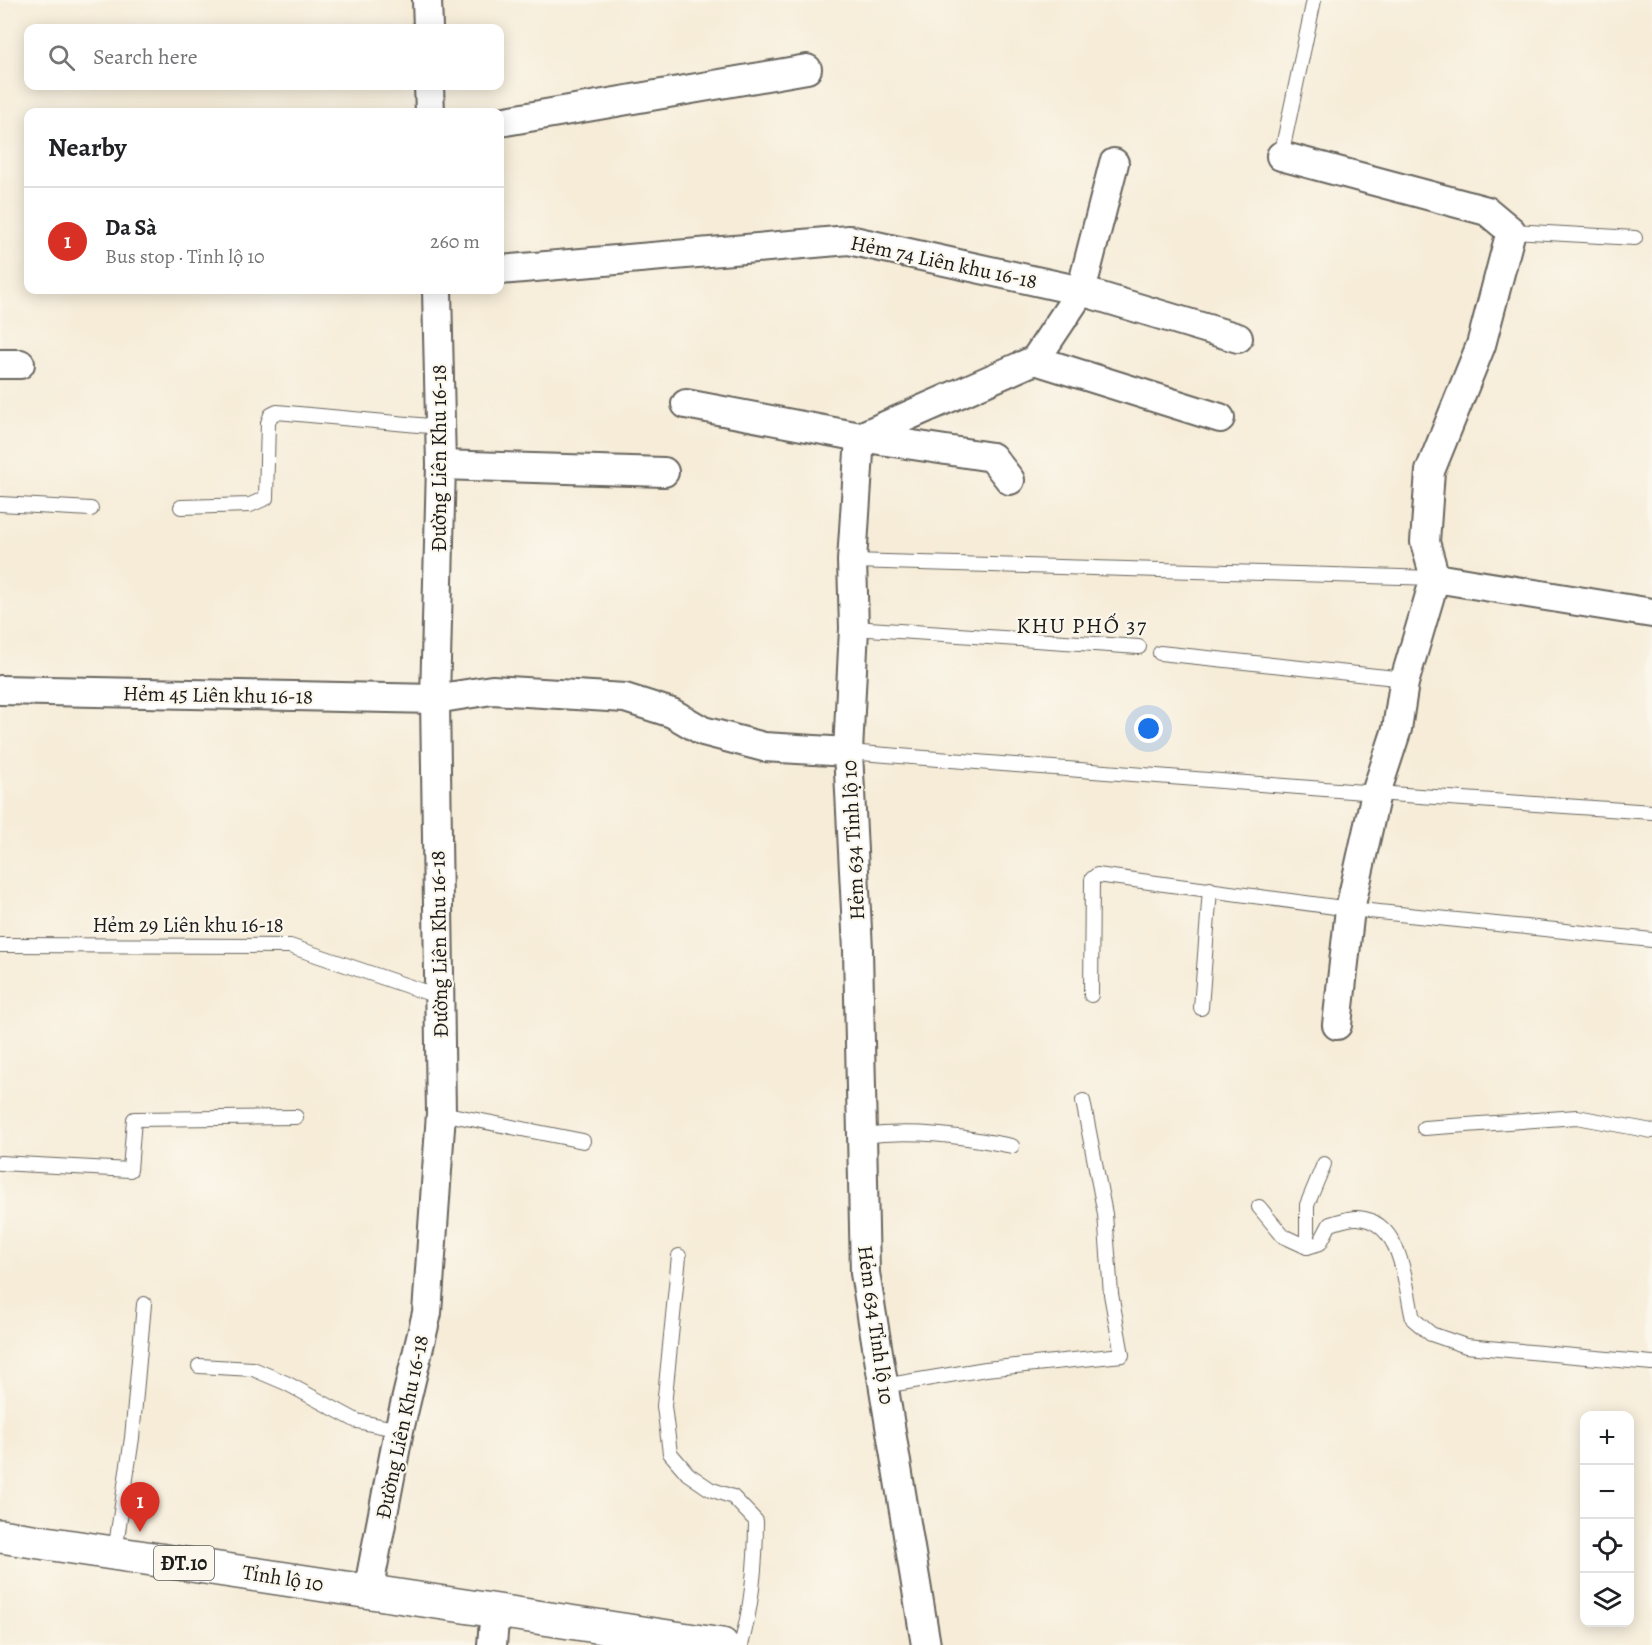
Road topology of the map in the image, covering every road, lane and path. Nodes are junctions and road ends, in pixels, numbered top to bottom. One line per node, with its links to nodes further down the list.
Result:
1 (427, 0): 3 (street)
2 (1314, 0): 8 (lane)
3 (428, 24)
4 (807, 69): 7 (street)
5 (429, 90): 6 (street)
6 (430, 108)
7 (504, 121)
8 (1281, 156): 10 (street)
9 (1114, 163): 13 (street)
10 (1511, 231): 11 (lane); 28 (street)
11 (1635, 238)
12 (504, 270): 13 (street, Hẻm 74 Liên khu 16-18)
13 (1081, 291): 15 (street, Hẻm 74 Liên khu 16-18); 16 (street)
14 (437, 294): 19 (street, Đường Liên Khu 16-18)
15 (1238, 338)
16 (1035, 360): 18 (street); 20 (street)
17 (686, 404): 20 (street)
18 (1220, 418)
19 (440, 427): 21 (street, Đường Liên Khu 16-18); 25 (lane)
20 (860, 437): 23 (street); 27 (street, Hẻm 634 Tỉnh lộ 10)
21 (441, 465): 22 (street); 35 (street, Đường Liên Khu 16-18)
22 (664, 472)
23 (1010, 480)
24 (0, 504): 26 (lane)
25 (181, 507)
26 (91, 509)
27 (852, 561): 28 (lane); 30 (street, Hẻm 634 Tỉnh lộ 10)
28 (1435, 578): 29 (street); 33 (street)
29 (1652, 613)
30 (854, 628): 31 (lane); 36 (street, Hẻm 634 Tỉnh lộ 10)
31 (1139, 648)
32 (1160, 653): 33 (lane)
33 (1405, 679): 37 (street)
34 (0, 690): 35 (street, Hẻm 45 Liên khu 16-18)
35 (435, 699): 36 (street, Hẻm 45 Liên khu 16-18); 44 (street, Đường Liên Khu 16-18)
36 (848, 752): 37 (lane); 52 (street, Hẻm 634 Tỉnh lộ 10)
37 (1376, 794): 38 (lane); 40 (street)
38 (1652, 812)
39 (1210, 889): 40 (lane); 43 (lane); 45 (lane)
40 (1350, 909): 41 (lane); 46 (street)
41 (1652, 940)
42 (0, 945): 44 (lane, Hẻm 29 Liên khu 16-18)
43 (1091, 994)
44 (440, 997): 48 (street, Đường Liên Khu 16-18)
45 (1201, 1008)
46 (1336, 1025)
47 (1083, 1101): 63 (lane)
48 (441, 1113): 53 (lane); 64 (street, Đường Liên Khu 16-18)
49 (296, 1117): 55 (lane)
50 (1424, 1128): 51 (lane)
51 (1652, 1131)
52 (862, 1136): 54 (lane); 63 (street, Hẻm 634 Tỉnh lộ 10)
53 (583, 1141)
54 (1012, 1146)
55 (0, 1163)
56 (1324, 1164): 58 (lane)
57 (1259, 1207): 58 (lane)
58 (1307, 1247): 61 (lane)
59 (679, 1256): 71 (lane)
60 (144, 1304): 66 (lane)
61 (1652, 1363)
62 (199, 1366): 64 (lane)
63 (884, 1386): 72 (street, Hẻm 634 Tỉnh lộ 10)
64 (399, 1430): 67 (street, Đường Liên Khu 16-18)
65 (0, 1536): 66 (main road, Tỉnh lộ 10 / ĐT.10)
66 (114, 1552): 67 (main road, Tỉnh lộ 10 / ĐT.10)
67 (368, 1592): 68 (main road, Tỉnh lộ 10 / ĐT.10)
68 (495, 1609): 69 (street); 70 (main road, ĐT.10)
69 (492, 1645)
70 (722, 1645)
71 (741, 1645)
72 (926, 1645)

